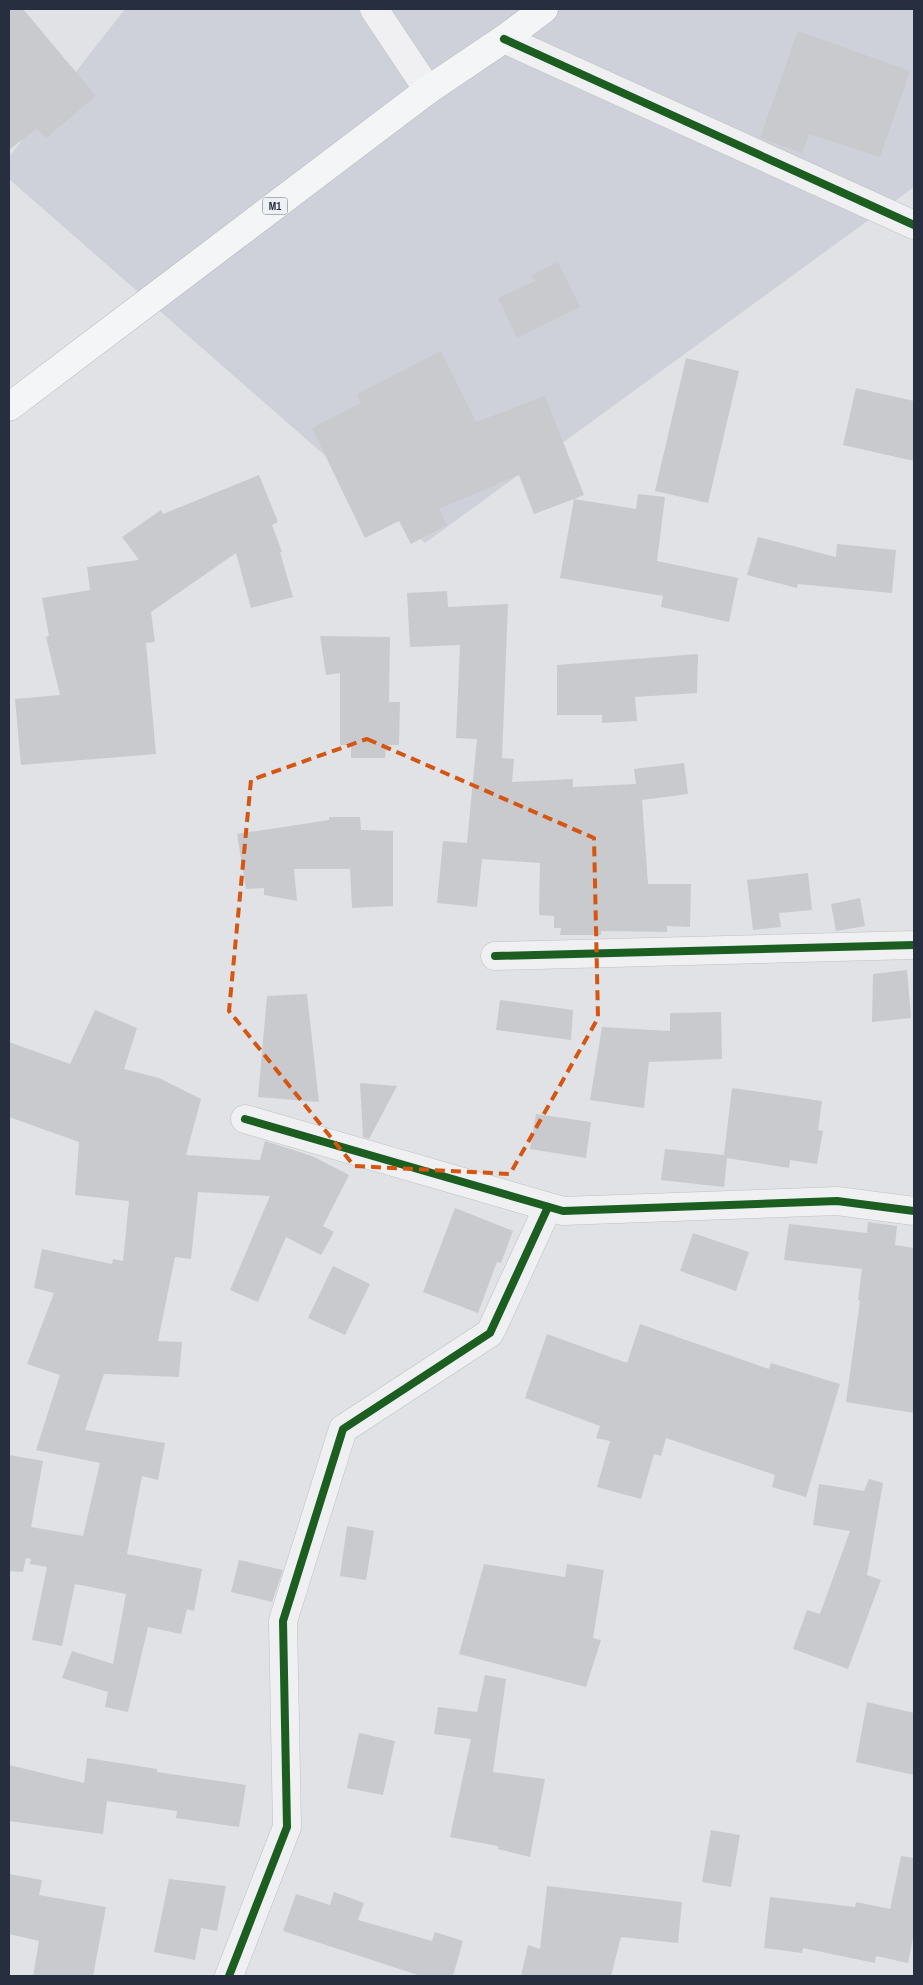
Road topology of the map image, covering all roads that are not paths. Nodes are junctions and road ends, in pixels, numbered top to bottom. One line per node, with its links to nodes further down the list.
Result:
1 (374, 9): 4 (street)
2 (544, 9): 3 (highway, M1)
3 (504, 39): 4 (highway, M1); 5 (street)
4 (428, 90): 6 (highway, M1)
5 (914, 225)
6 (9, 407)
7 (914, 945): 8 (street)
8 (495, 956)
9 (245, 1119): 10 (street)
10 (548, 1207): 11 (street); 12 (street)
11 (914, 1211)
12 (229, 1976)

